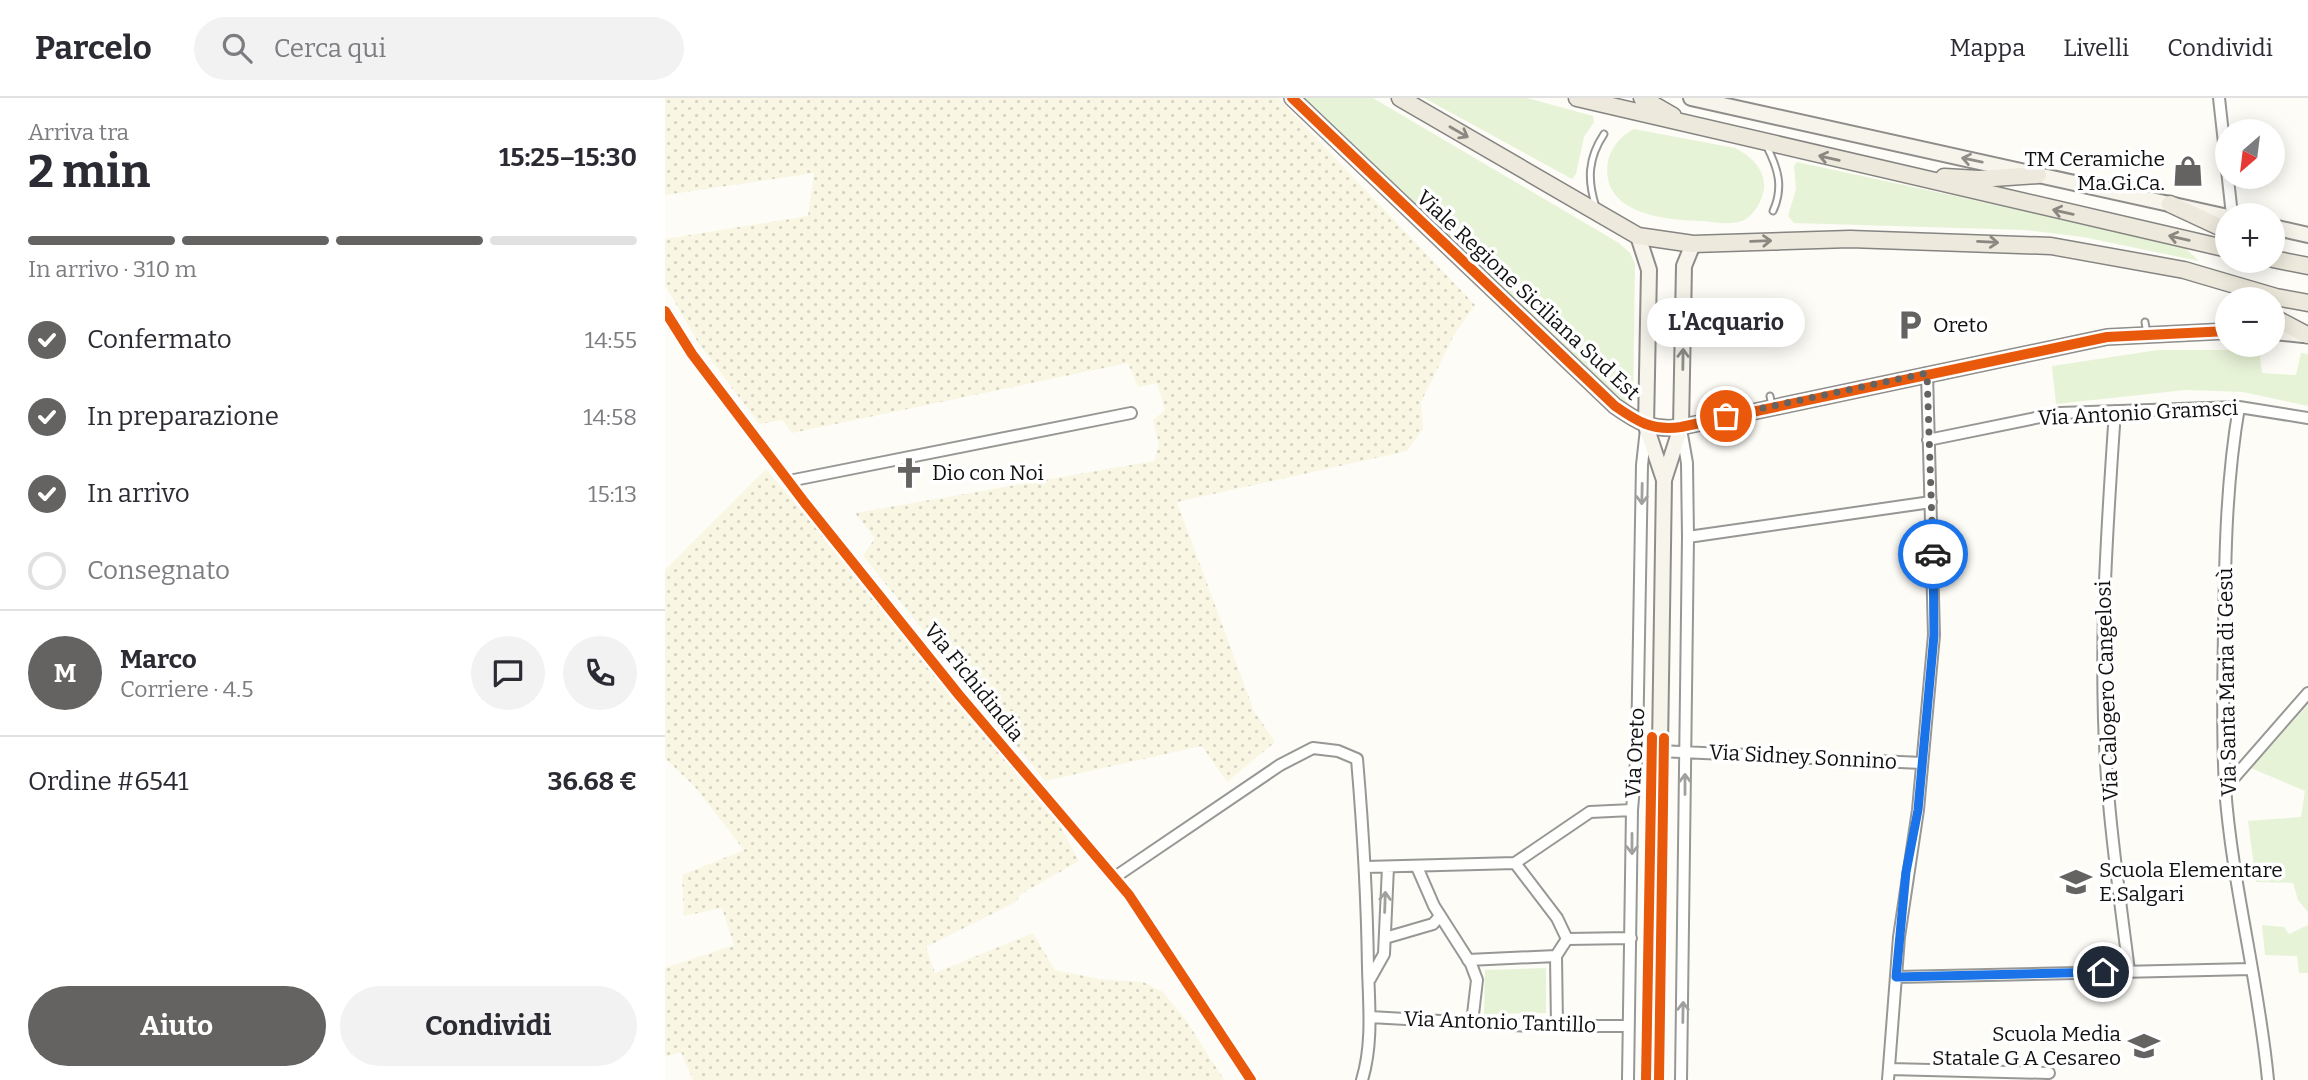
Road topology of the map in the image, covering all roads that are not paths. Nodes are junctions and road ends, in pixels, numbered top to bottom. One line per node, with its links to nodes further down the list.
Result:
1 (1292, 98): 39 (street, Viale Regione Siciliana Sud Est)
2 (1400, 98): 14 (main road, one-way to 14)
3 (1577, 98): 7 (main road)
4 (1642, 98): 7 (main road)
5 (1691, 98): 11 (street, one-way to 5)
6 (2219, 98): 12 (street)
7 (1697, 128): 9 (main road)
8 (1604, 134): 14 (lane)
9 (1764, 143): 10 (main road, one-way to 9); 15 (lane)
10 (1896, 174): 11 (main road); 22 (main road, one-way to 10)
11 (2038, 174): 13 (street)
12 (2229, 203)
13 (2169, 204): 16 (street); 17 (main road)
14 (1597, 211): 20 (main road)
15 (1773, 211)
16 (2215, 213)
17 (2215, 225)
18 (2285, 230): 19 (street)
19 (2308, 235)
20 (1639, 236): 21 (main road); 39 (street)
21 (1693, 244): 26 (main road, one-way to 26); 40 (street, one-way to 21)
22 (2215, 245)
23 (2285, 257): 25 (main road)
24 (2285, 262): 25 (main road)
25 (2305, 266)
26 (2185, 270): 27 (main road); 28 (main road)
27 (2221, 287)
28 (2308, 303)
29 (665, 310): 43 (street, Via Fichidindia)
30 (2285, 323): 33 (main road)
31 (2215, 331): 34 (street, Viale Regione Siciliana Sud Est)
32 (2285, 333): 33 (street)
33 (2308, 335)
34 (1927, 373): 40 (street, Viale Regione Siciliana Sud Est); 41 (street)
35 (2239, 407): 36 (street, Via Antonio Gramsci); 38 (street, Via Antonio Gramsci); 51 (street, Via Santa Maria di Gesù)
36 (2115, 411): 41 (street, Via Antonio Gramsci); 65 (street, Via Calogero Cangelosi)
37 (1131, 413): 43 (street)
38 (2308, 418)
39 (1646, 426): 40 (street, Viale Regione Siciliana Sud Est); 42 (street); 47 (street, Via Oreto, one-way to 47)
40 (1681, 427): 42 (street); 45 (street)
41 (1929, 440): 44 (street)
42 (1664, 480): 48 (street, Via Oreto)
43 (789, 481): 57 (street, Via Fichidindia)
44 (1931, 502): 45 (street); 50 (street)
45 (1688, 537): 49 (street)
46 (2308, 692): 51 (street)
47 (1637, 750): 48 (street, Via Sidney Sonnino); 52 (street, Via Oreto)
48 (1660, 751): 49 (street, Via Sidney Sonnino); 77 (street, Via Oreto)
49 (1684, 752): 50 (street, Via Sidney Sonnino); 78 (street, one-way to 49)
50 (1922, 762): 66 (street)
51 (2225, 788): 64 (street, Via Santa Maria di Gesù)
52 (1632, 810): 53 (street); 60 (street, Via Oreto, one-way to 60)
53 (1515, 863): 56 (street); 61 (street)
54 (1366, 867): 55 (street); 57 (street); 67 (street)
55 (1388, 867): 56 (street); 59 (street, one-way to 55)
56 (1417, 867): 58 (street)
57 (1115, 877): 74 (street, Via Fichidindia)
58 (1440, 916): 59 (street); 63 (street)
59 (1384, 938): 67 (street)
60 (1631, 938): 61 (street); 71 (street, Via Oreto)
61 (1567, 939): 62 (street)
62 (1556, 956): 63 (street); 70 (street)
63 (1468, 960): 69 (street)
64 (2251, 969): 65 (street); 79 (street, Via Santa Maria di Gesù)
65 (2129, 971): 66 (street)
66 (1896, 977): 73 (street)
67 (1369, 982): 68 (street)
68 (1370, 1017): 69 (street, Via Antonio Tantillo); 75 (street)
69 (1472, 1023): 70 (street, Via Antonio Tantillo)
70 (1557, 1025): 71 (street, Via Antonio Tantillo)
71 (1629, 1026): 76 (street, Via Oreto)
72 (2049, 1073): 73 (street)
73 (1888, 1074)
74 (1251, 1080)
75 (1362, 1080)
76 (1629, 1080)
77 (1655, 1080)
78 (1681, 1080)
79 (2268, 1080)

